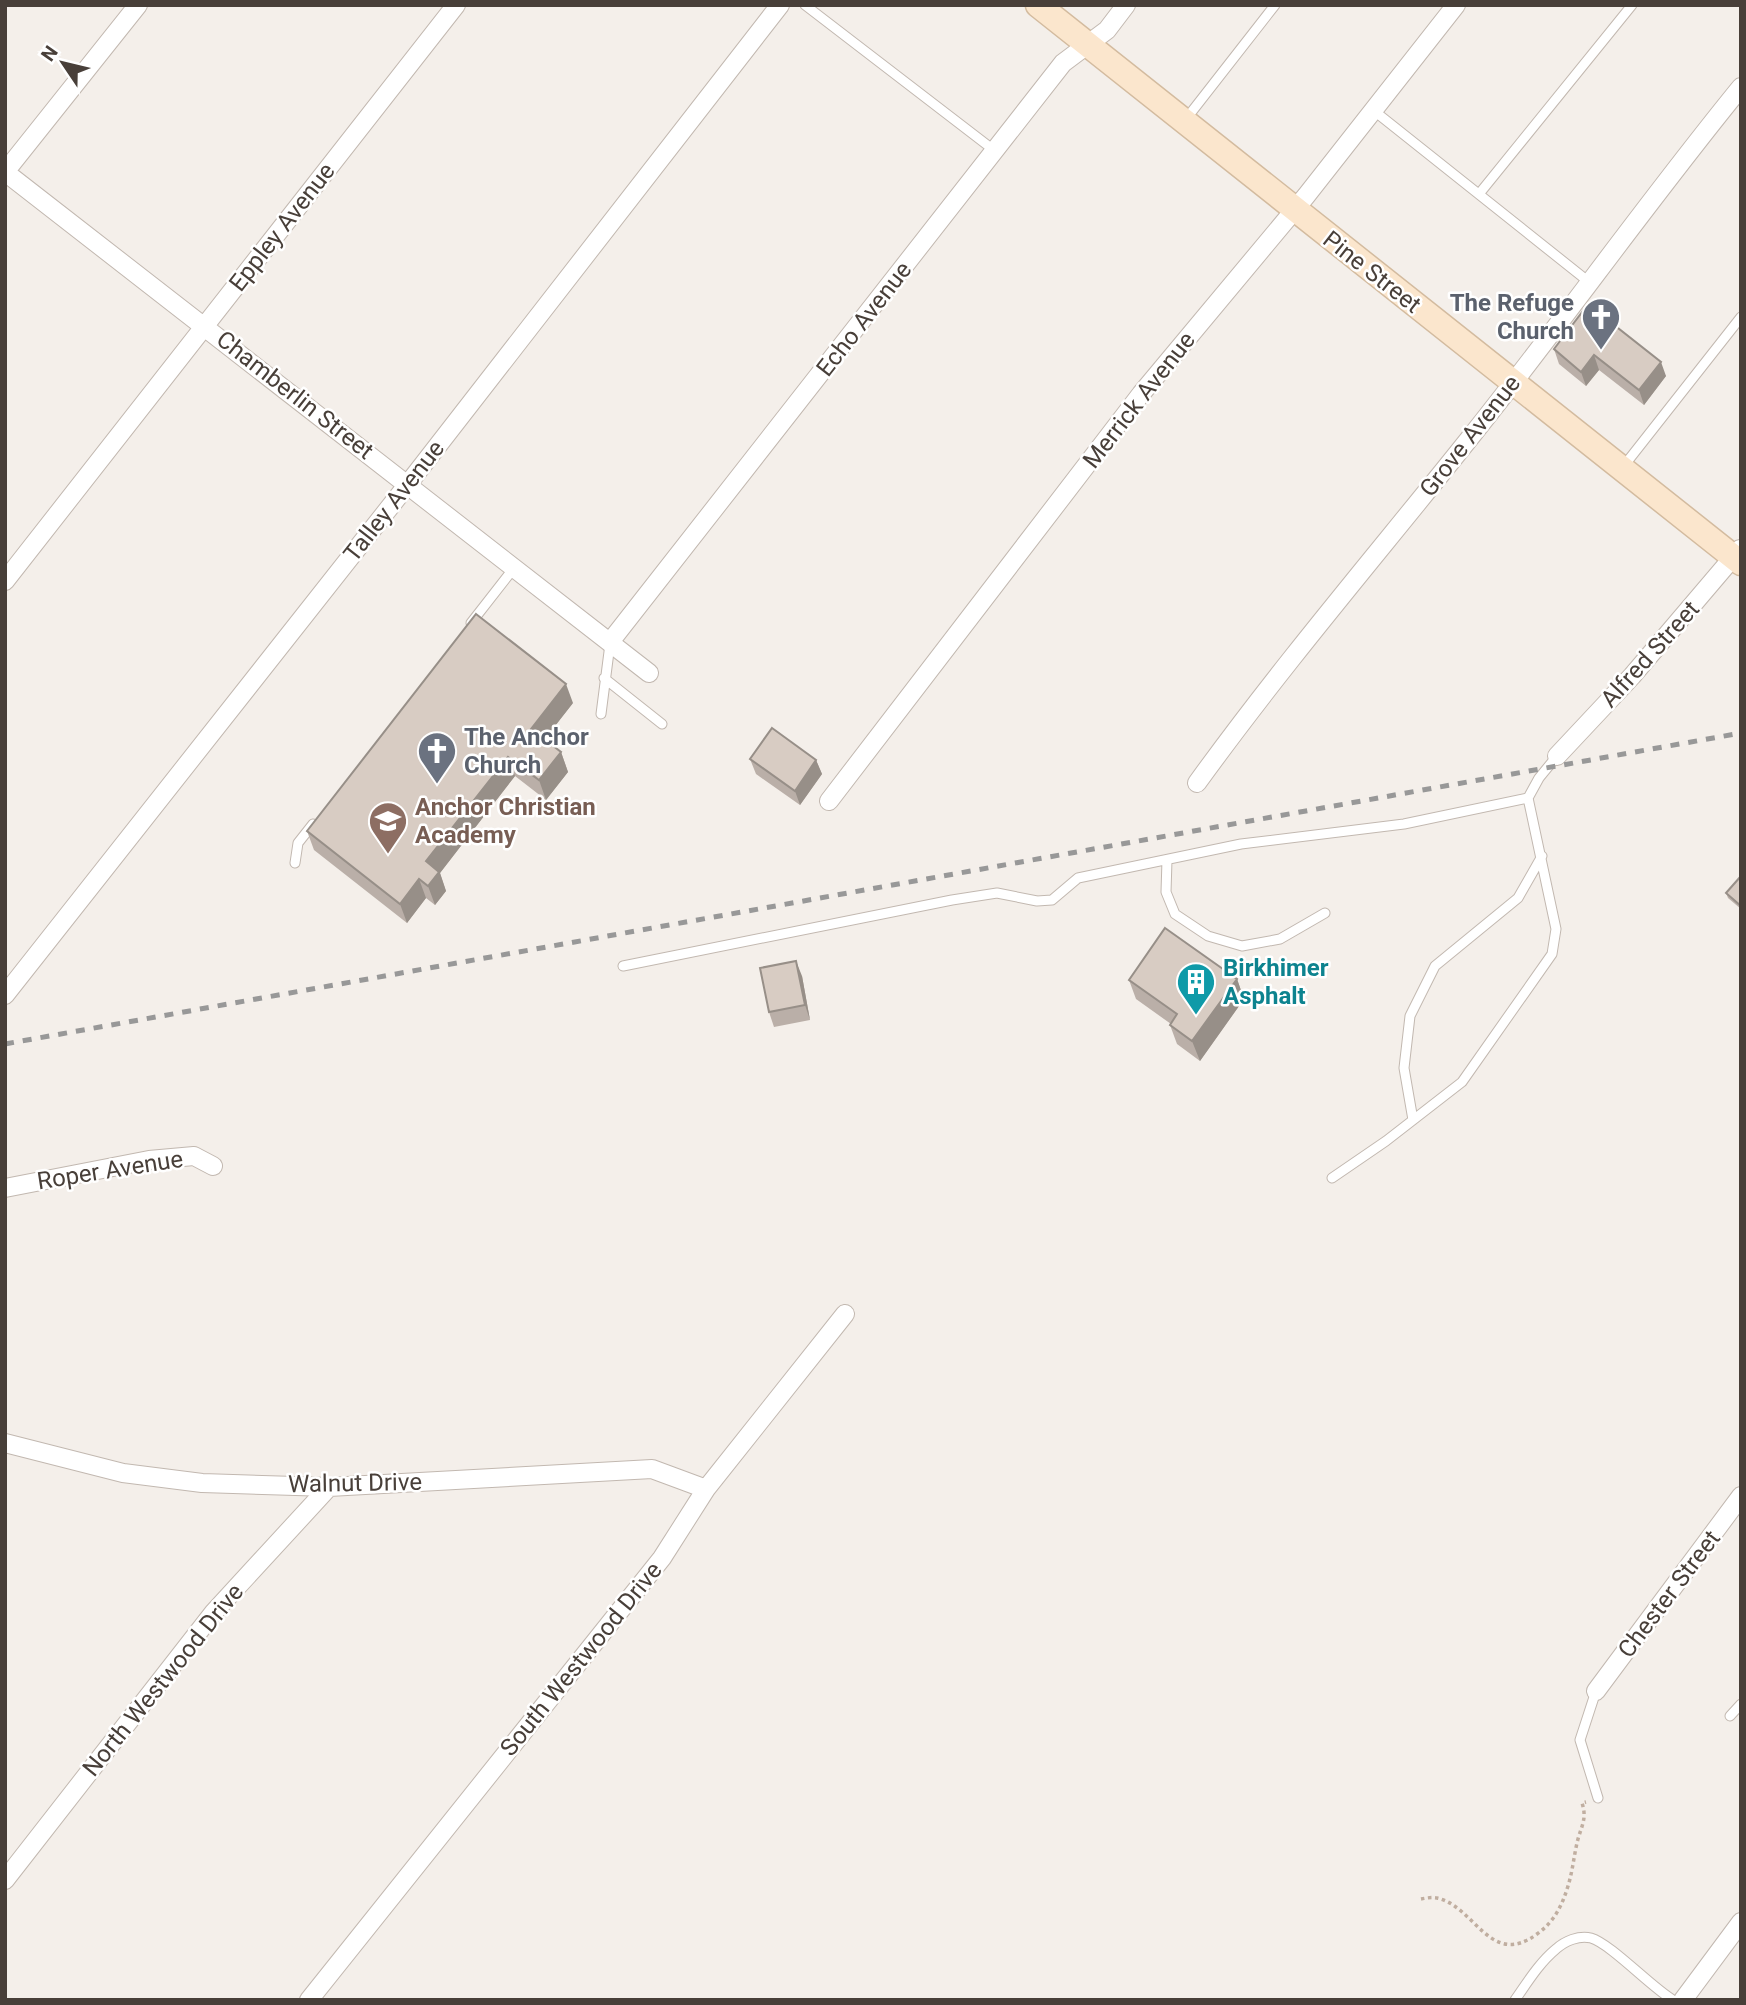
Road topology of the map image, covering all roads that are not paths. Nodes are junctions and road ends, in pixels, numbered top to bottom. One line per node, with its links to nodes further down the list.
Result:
1 (138, 5): 15 (street)
2 (456, 5): 20 (street, Eppley Avenue)
3 (780, 5): 23 (street, Talley Avenue)
4 (805, 5): 14 (lane)
5 (1038, 5): 10 (main road, Pine Street)
6 (1126, 5): 10 (street, Echo Avenue)
7 (1275, 5): 13 (lane)
8 (1456, 5): 12 (street, Merrick Avenue)
9 (1632, 5): 16 (lane)
10 (1087, 46): 13 (main road, Pine Street); 14 (street, Echo Avenue)
11 (1741, 87): 18 (street, Grove Avenue)
12 (1373, 110): 16 (lane); 17 (street, Merrick Avenue)
13 (1183, 123): 17 (main road, Pine Street)
14 (995, 151): 28 (street, Echo Avenue)
15 (5, 172): 20 (street, Chamberlin Street)
16 (1479, 194): 18 (lane)
17 (1293, 210): 21 (main road, Pine Street); 36 (street, Merrick Avenue)
18 (1589, 282): 21 (street, Grove Avenue)
19 (1741, 317): 22 (lane)
20 (205, 326): 23 (street, Chamberlin Street); 26 (street, Eppley Avenue)
21 (1513, 382): 22 (main road, Pine Street); 34 (street, Grove Avenue)
22 (1622, 468): 24 (main road, Pine Street)
23 (408, 484): 25 (street, Chamberlin Street); 43 (street, Talley Avenue)
24 (1738, 556): 33 (street, Alfred Street)
25 (514, 568): 27 (lane); 28 (street, Chamberlin Street)
26 (5, 581)
27 (464, 632)
28 (610, 642): 29 (street, Chamberlin Street); 30 (lane)
29 (649, 673)
30 (604, 678): 31 (lane); 32 (lane)
31 (601, 714)
32 (662, 724)
33 (1557, 756): 35 (lane)
34 (1197, 783)
35 (1528, 798): 38 (lane); 39 (lane)
36 (829, 801)
37 (323, 811): 40 (lane)
38 (1542, 856): 44 (lane); 44 (lane)
39 (1167, 860): 41 (lane); 42 (lane)
40 (295, 863)
41 (1325, 913)
42 (623, 966)
43 (5, 995)
44 (1413, 1120): 46 (lane)
45 (214, 1166): 47 (street, Roper Avenue)
46 (1332, 1178)
47 (5, 1188)
48 (845, 1314): 51 (street, South Westwood Drive)
49 (5, 1443): 50 (street, Walnut Drive)
50 (329, 1487): 51 (street, Walnut Drive); 57 (street, North Westwood Drive)
51 (706, 1489): 59 (street, South Westwood Drive)
52 (1741, 1496): 53 (street, Chester Street)
53 (1596, 1691): 56 (lane)
54 (1741, 1704): 55 (lane)
55 (1730, 1716)
56 (1598, 1798)
57 (5, 1880)
58 (1741, 1922): 62 (street)
59 (309, 2000)
60 (1515, 2000): 61 (lane)
61 (1674, 2000)
62 (1683, 2000)

